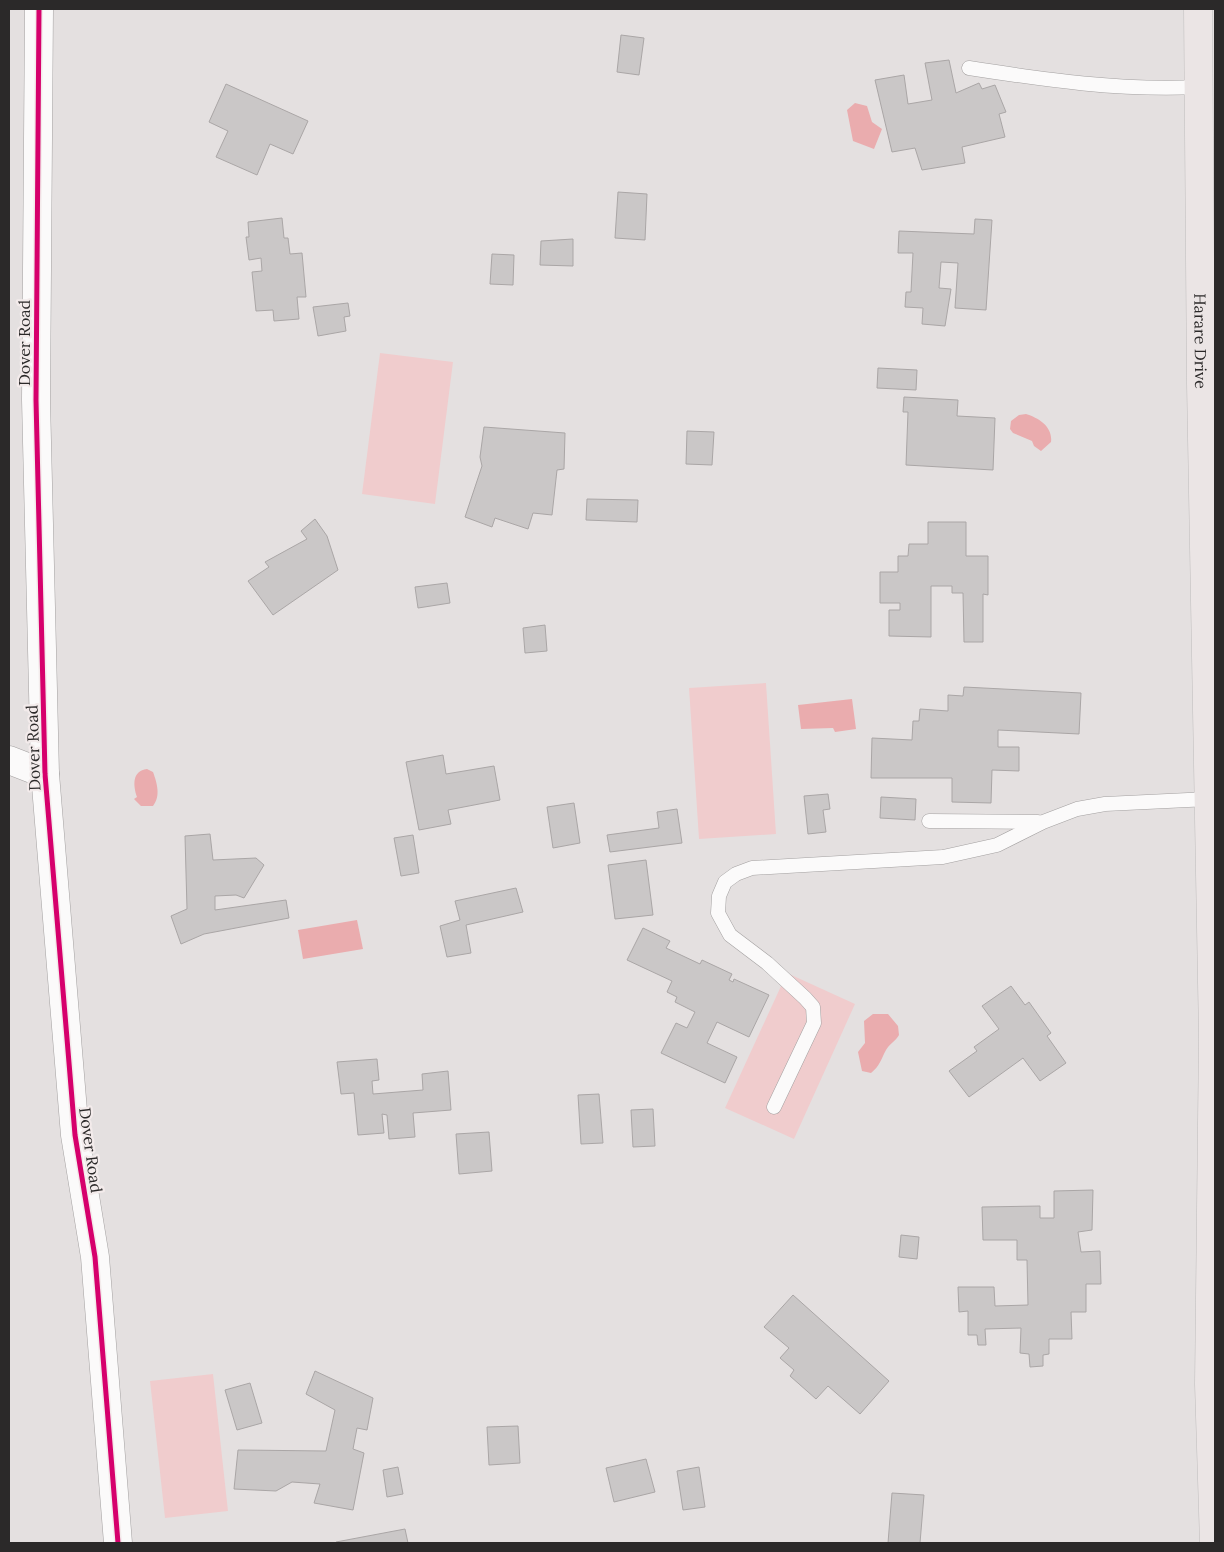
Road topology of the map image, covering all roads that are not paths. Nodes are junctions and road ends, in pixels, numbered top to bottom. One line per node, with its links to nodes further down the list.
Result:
1 (39, 9): 6 (street, Dover Road)
2 (1198, 9): 4 (main road, Harare Drive)
3 (969, 68): 4 (lane)
4 (1199, 87): 7 (main road, Harare Drive)
5 (9, 760): 6 (street)
6 (45, 774): 11 (street, Dover Road)
7 (1209, 799): 9 (lane); 12 (main road, Harare Drive)
8 (929, 822): 9 (lane)
9 (1043, 822): 10 (lane)
10 (774, 1107)
11 (118, 1543)
12 (1214, 1543)

